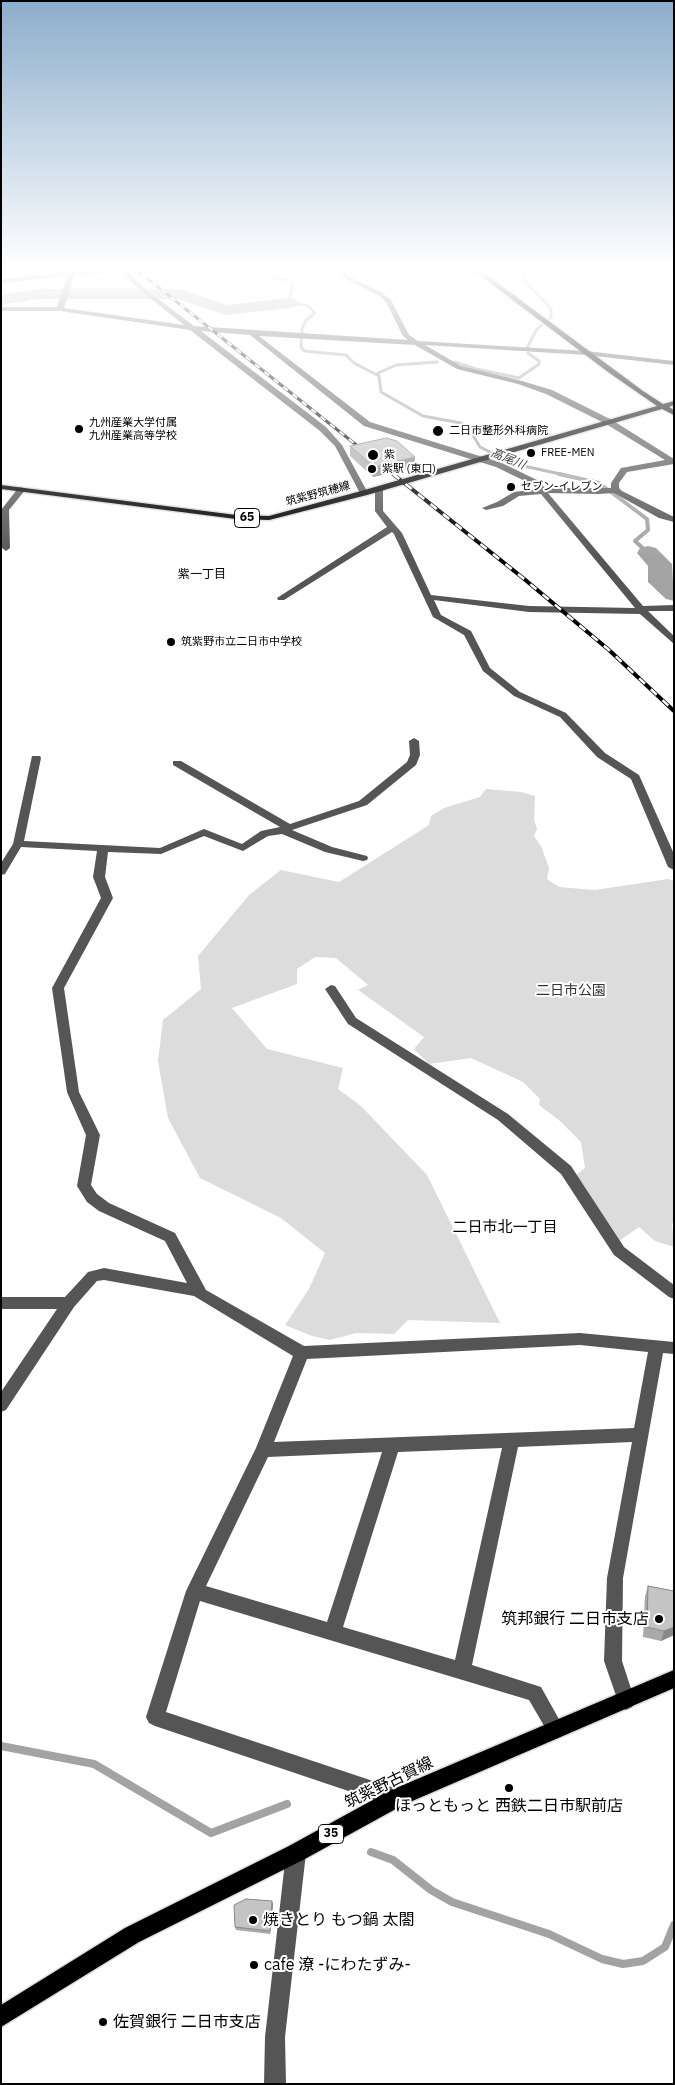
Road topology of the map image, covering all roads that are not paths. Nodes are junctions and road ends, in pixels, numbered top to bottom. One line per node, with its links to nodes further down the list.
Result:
1 (240, 364): 16 (street)
2 (291, 364): 9 (street)
3 (453, 364): 8 (street)
4 (602, 364): 6 (main road)
5 (674, 403): 6 (main road, 筑紫野筑穂線)
6 (660, 406): 7 (main road); 8 (main road, 筑紫野筑穂線 / 65)
7 (674, 413)
8 (609, 422): 9 (main road, 筑紫野筑穂線 / 65); 10 (street)
9 (483, 459): 13 (main road, 筑紫野筑穂線 / 65); 15 (street)
10 (673, 462): 14 (street)
11 (1, 487): 12 (main road, 筑紫野筑穂線 / 65)
12 (22, 489): 16 (main road, 筑紫野筑穂線 / 65); 20 (street)
13 (379, 489): 16 (main road, 筑紫野筑穂線 / 65); 19 (street)
14 (614, 490): 15 (street); 18 (street)
15 (543, 491): 17 (street); 24 (street)
16 (364, 493)
17 (486, 508)
18 (674, 520)
19 (392, 528): 21 (street); 22 (street)
20 (6, 548)
21 (428, 597): 24 (street); 33 (street)
22 (281, 598)
23 (670, 608): 24 (street)
24 (641, 610): 25 (street)
25 (674, 641)
26 (414, 741): 29 (street)
27 (36, 758): 30 (street)
28 (177, 762): 29 (street)
29 (285, 829): 31 (street); 32 (street)
30 (18, 844): 31 (street); 34 (street)
31 (103, 850): 36 (street)
32 (363, 858)
33 (674, 867)
34 (1, 872)
35 (331, 989): 37 (street)
36 (199, 1291): 39 (street); 42 (street)
37 (674, 1293)
38 (1, 1303): 39 (street)
39 (69, 1303): 43 (street)
40 (657, 1346): 41 (street); 42 (street); 44 (street)
41 (674, 1348)
42 (302, 1353): 47 (street)
43 (1, 1405)
44 (641, 1435): 45 (street); 52 (street)
45 (512, 1440): 46 (street); 50 (street)
46 (393, 1444): 47 (street); 49 (street)
47 (262, 1450): 48 (street)
48 (195, 1591): 49 (street); 54 (street)
49 (333, 1632): 50 (street)
50 (462, 1671): 53 (street)
51 (674, 1679): 52 (main road, 筑紫野古賀線 / 35)
52 (626, 1701): 53 (main road, 筑紫野古賀線 / 35)
53 (556, 1730): 54 (main road, 筑紫野古賀線 / 35)
54 (396, 1798): 55 (main road, 筑紫野古賀線 / 35)
55 (296, 1853): 56 (main road, 筑紫野古賀線 / 35); 57 (street)
56 (1, 2017)
57 (275, 2084)

